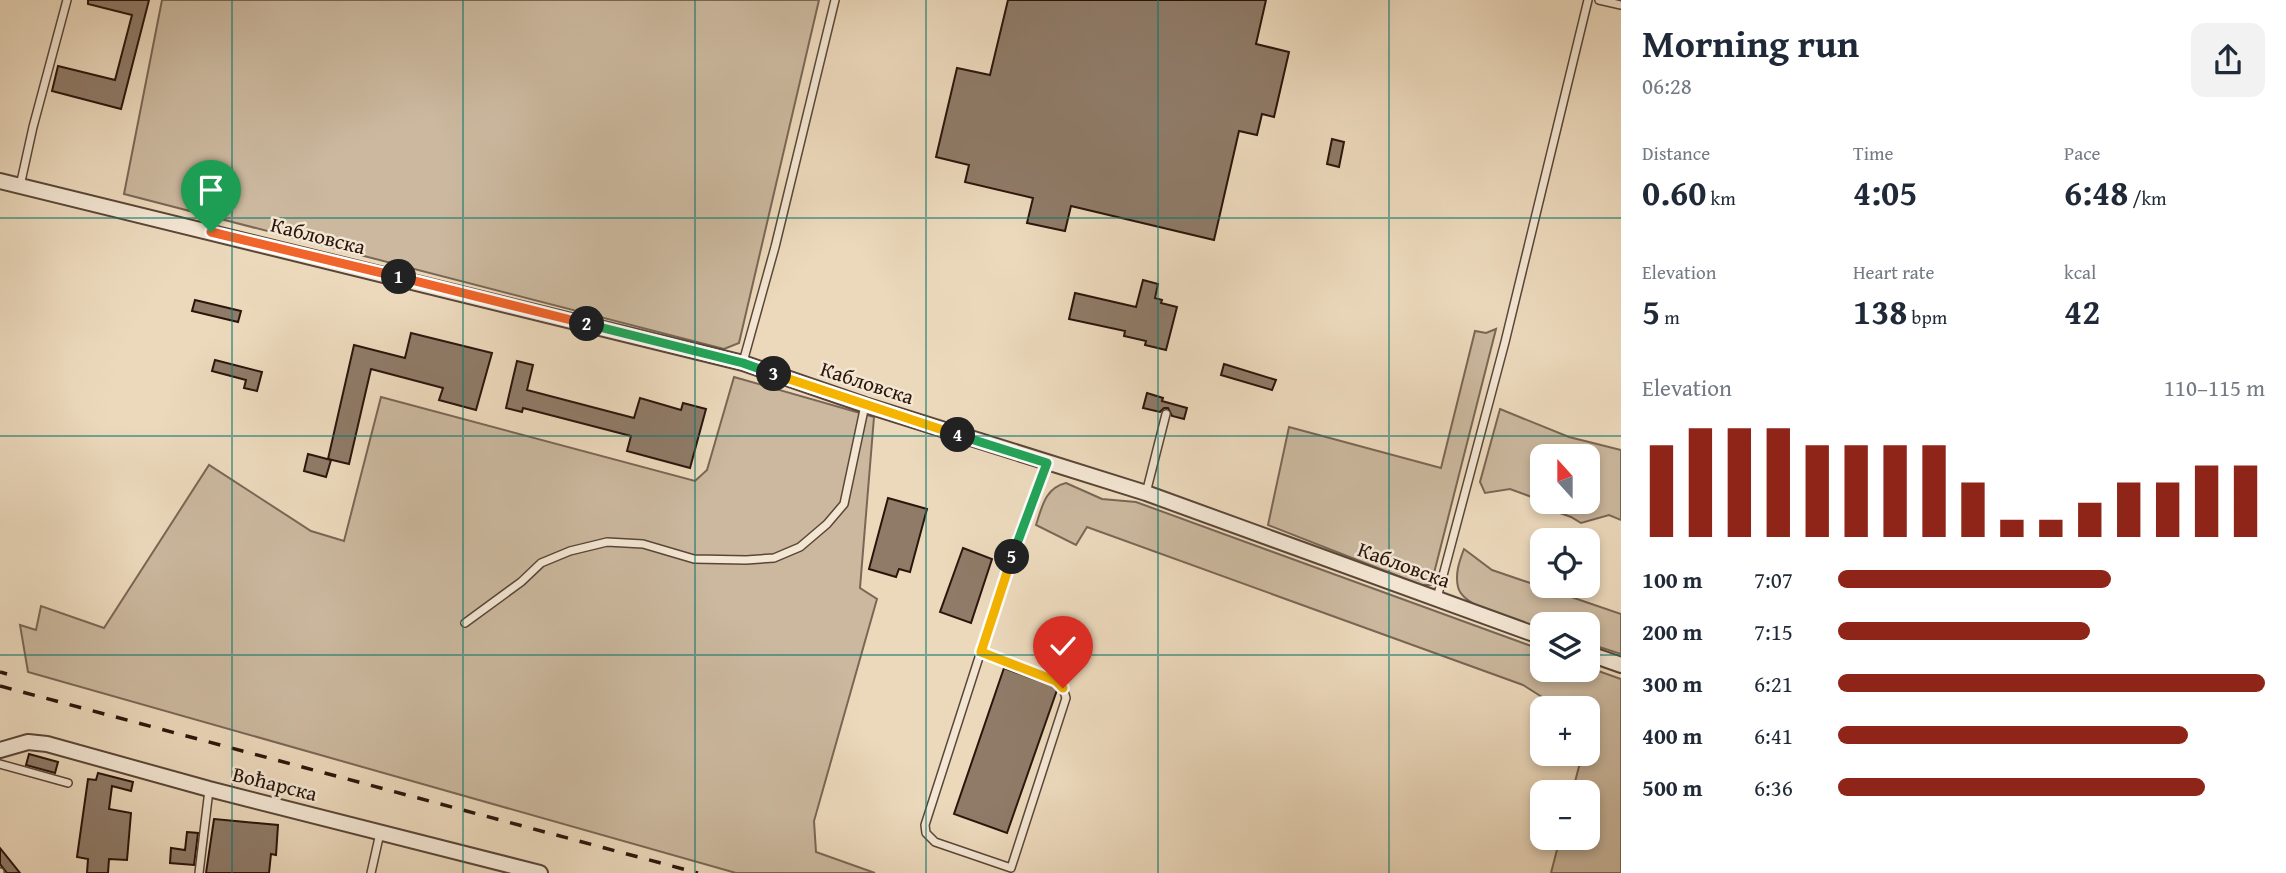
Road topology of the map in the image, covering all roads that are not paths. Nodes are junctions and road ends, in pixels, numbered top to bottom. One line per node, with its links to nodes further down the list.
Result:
1 (67, 0): 7 (lane)
2 (835, 0): 8 (lane)
3 (1588, 0): 13 (lane)
4 (1599, 0): 5 (lane)
5 (1621, 5)
6 (0, 181): 7 (street, Кабловска)
7 (20, 186): 8 (street, Кабловска)
8 (743, 363): 9 (street, Кабловска)
9 (865, 405): 11 (street, Кабловска); 14 (lane)
10 (1166, 414): 12 (lane)
11 (1047, 463): 12 (street, Кабловска); 16 (lane)
12 (1146, 494): 13 (street, Кабловска)
13 (1437, 599): 15 (street, Кабловска)
14 (465, 623)
15 (1530, 633)
16 (981, 652): 16 (lane)
17 (1600, 658): 18 (street)
18 (1621, 665)
19 (0, 750): 22 (street, Воћарска)
20 (0, 764): 21 (lane)
21 (68, 782)
22 (209, 789): 23 (street, Воћарска); 24 (lane)
23 (380, 832): 25 (lane); 26 (street, Воћарска)
24 (199, 873)
25 (371, 873)
26 (540, 873)

